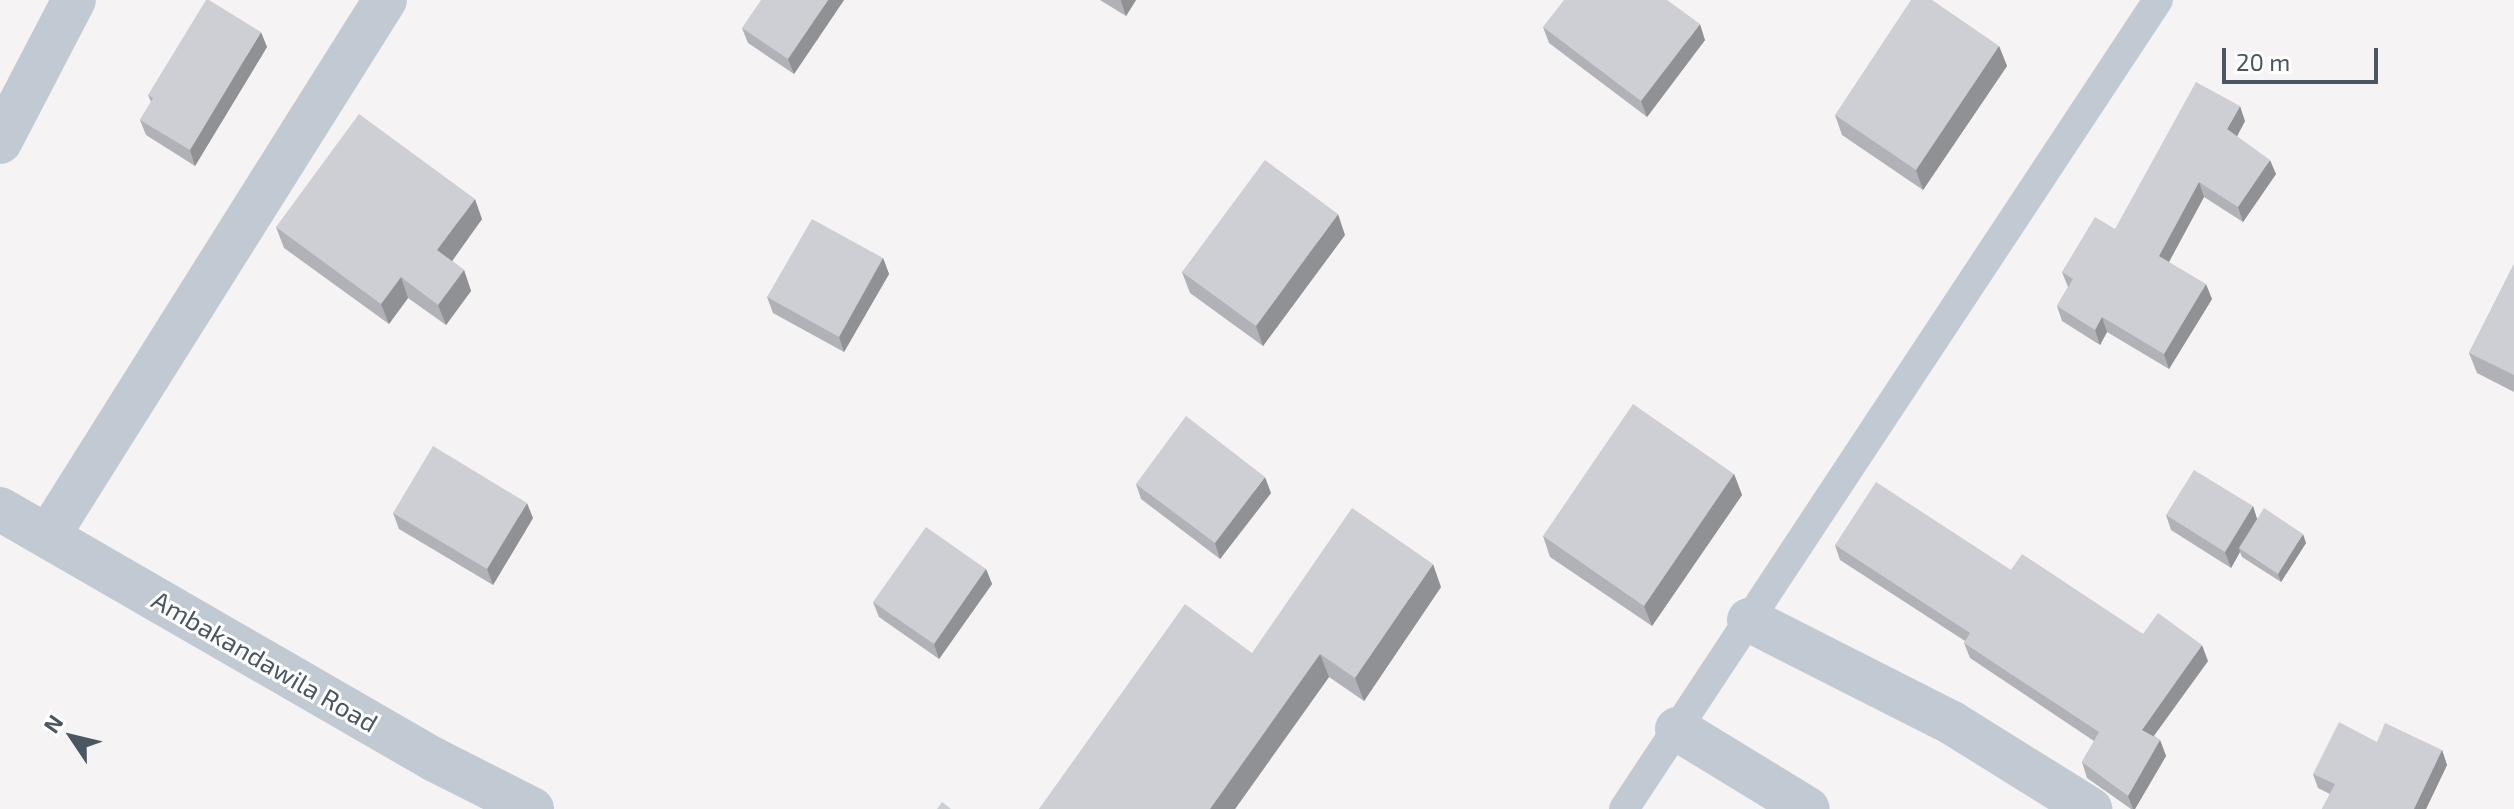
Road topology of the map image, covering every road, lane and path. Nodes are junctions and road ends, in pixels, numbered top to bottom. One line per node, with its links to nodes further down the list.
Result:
1 (74, 0): 4 (street)
2 (385, 0): 6 (street)
3 (2158, 0): 7 (lane)
4 (0, 142)
5 (0, 509): 6 (street, Ambakandawila Road)
6 (48, 536): 9 (street, Ambakandawila Road)
7 (1749, 620): 8 (lane); 12 (street)
8 (1677, 729): 10 (lane); 11 (street)
9 (532, 809)
10 (1624, 809)
11 (1808, 809)
12 (2090, 809)

